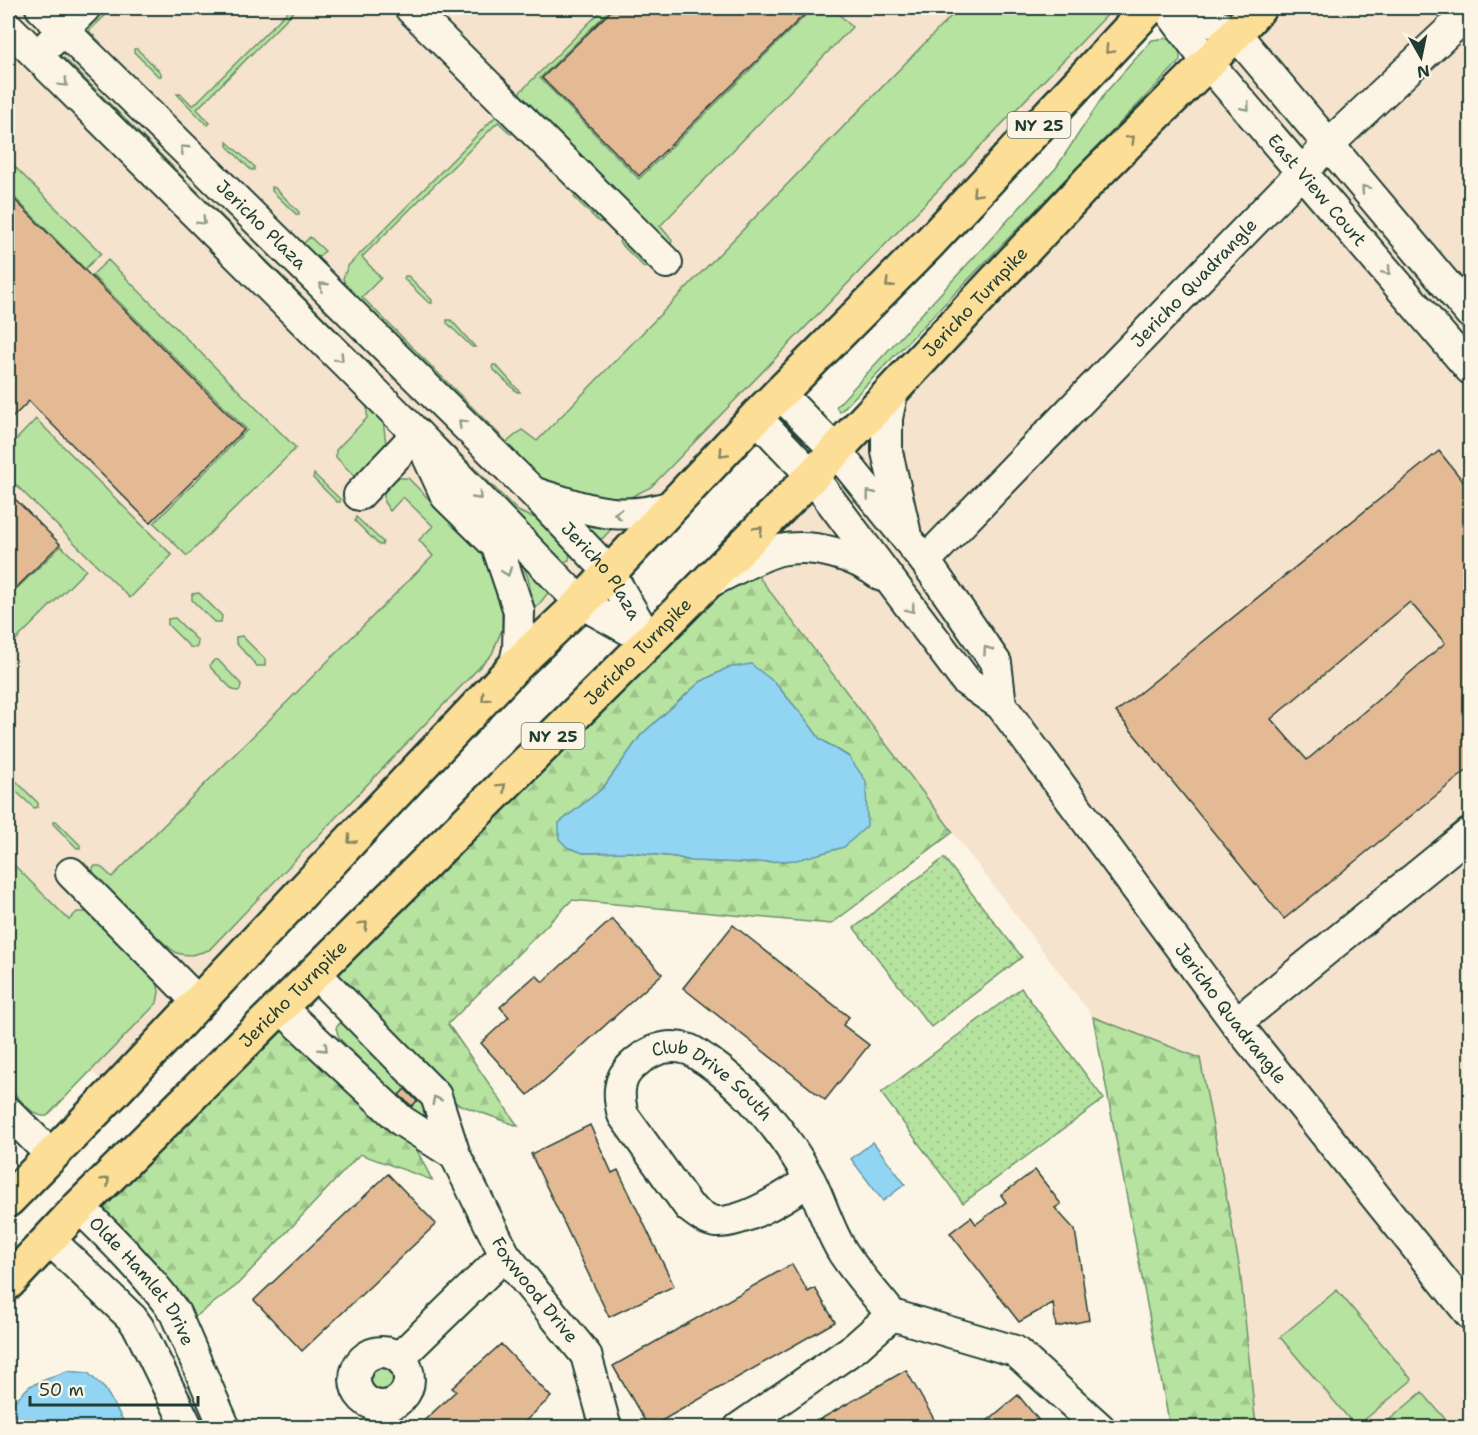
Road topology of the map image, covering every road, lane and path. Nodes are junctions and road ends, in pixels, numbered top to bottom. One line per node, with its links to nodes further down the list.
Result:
1 (40, 8): 10 (street, Jericho Plaza)
2 (85, 8): 10 (street)
3 (410, 8): 16 (street)
4 (1149, 8): 20 (main road, NY 25, one-way to 20)
5 (1167, 8): 13 (street, East View Court)
6 (1181, 8): 11 (street, East View Court)
7 (1259, 8): 11 (main road, Jericho Turnpike / NY 25)
8 (1470, 11): 14 (street, Jericho Quadrangle)
9 (8, 27): 12 (street, Jericho Plaza)
10 (63, 29): 12 (street); 25 (street, Jericho Plaza, one-way to 10)
11 (1235, 33): 13 (main road, Jericho Turnpike / NY 25); 14 (street, East View Court)
12 (37, 56): 22 (street, Jericho Plaza, one-way to 22)
13 (1208, 63): 15 (street, East View Court, one-way to 15); 19 (main road, Jericho Turnpike / NY 25, one-way to 13)
14 (1328, 145): 15 (street, Jericho Quadrangle); 17 (street, East View Court, one-way to 14)
15 (1303, 172): 18 (street, East View Court, one-way to 18); 28 (street, Jericho Quadrangle)
16 (667, 262)
17 (1470, 313)
18 (1470, 369)
19 (893, 390): 23 (main road, Jericho Turnpike / NY 25); 28 (street, Jericho Quadrangle)
20 (780, 394): 21 (main road, NY 25); 23 (street, Jericho Quadrangle)
21 (756, 417): 24 (street, Jericho Quadrangle); 27 (main road, NY 25, one-way to 27)
22 (419, 436): 26 (street); 32 (street, Jericho Plaza, one-way to 32); 34 (street, one-way to 34)
23 (836, 451): 24 (main road, Jericho Turnpike / NY 25); 28 (street, Jericho Quadrangle, one-way to 23)
24 (812, 476): 30 (street, Jericho Quadrangle); 31 (main road, Jericho Turnpike / NY 25, one-way to 24)
25 (534, 493): 27 (street, one-way to 25); 29 (street, Jericho Plaza)
26 (359, 495)
27 (675, 505): 29 (main road, NY 25)
28 (916, 550): 35 (street, Jericho Quadrangle, one-way to 28)
29 (610, 573): 32 (main road, NY 25); 33 (street, Jericho Plaza)
30 (891, 583): 31 (street, Jericho Quadrangle); 35 (street, Jericho Quadrangle, one-way to 35)
31 (706, 584): 33 (main road, Jericho Turnpike / NY 25)
32 (582, 603): 33 (street, Jericho Plaza); 34 (main road, NY 25)
33 (649, 641): 38 (main road, Jericho Turnpike / NY 25, one-way to 33)
34 (514, 667): 39 (main road, NY 25, one-way to 39)
35 (1001, 705): 41 (street, Jericho Quadrangle)
36 (1470, 833): 41 (street)
37 (71, 873): 39 (street)
38 (315, 973): 40 (main road, Jericho Turnpike / NY 25); 44 (street, Foxwood Drive, one-way to 38)
39 (198, 1002): 43 (main road, NY 25)
40 (281, 1008): 44 (street, one-way to 44); 47 (main road, Jericho Turnpike / NY 25, one-way to 40)
41 (1236, 1023): 51 (street, Jericho Quadrangle)
42 (8, 1112): 43 (street)
43 (51, 1155): 46 (main road, NY 25)
44 (455, 1155): 49 (street, Foxwood Drive)
45 (810, 1180): 45 (street, Club Drive South); 52 (street, Club Drive South)
46 (8, 1200)
47 (79, 1207): 48 (main road, Jericho Turnpike / NY 25); 55 (street, Olde Hamlet Drive)
48 (49, 1239): 50 (main road, Jericho Turnpike / NY 25); 54 (street, Olde Hamlet Drive)
49 (505, 1255): 53 (street); 56 (street, Foxwood Drive)
50 (8, 1283)
51 (1470, 1314)
52 (892, 1315): 57 (street); 58 (street)
53 (400, 1357)
54 (188, 1428)
55 (225, 1428)
56 (606, 1428)
57 (739, 1428)
58 (1100, 1428)

